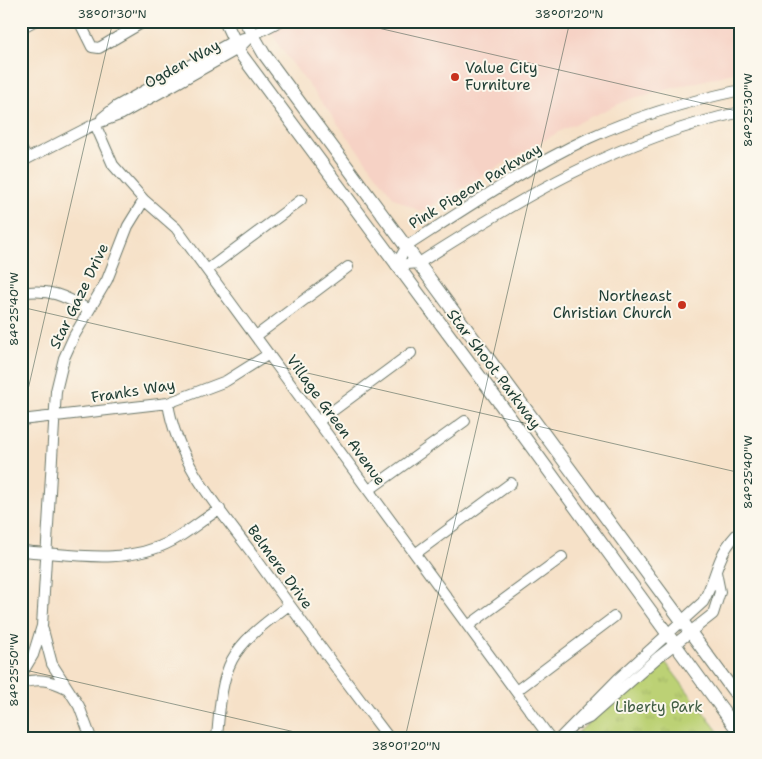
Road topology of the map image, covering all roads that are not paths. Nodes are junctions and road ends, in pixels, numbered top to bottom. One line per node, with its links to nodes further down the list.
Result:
1 (34, 21): 7 (street)
2 (79, 21): 3 (street)
3 (145, 21)
4 (225, 21): 9 (street, Star Shoot Parkway)
5 (245, 21): 8 (street, Star Shoot Parkway)
6 (280, 21): 8 (street, Ogden Way)
7 (21, 28)
8 (251, 36): 9 (street, Ogden Way); 17 (street, Star Shoot Parkway)
9 (236, 45): 12 (street, Ogden Way); 19 (street, Star Shoot Parkway)
10 (741, 90): 17 (street, Pink Pigeon Parkway)
11 (741, 112): 18 (street)
12 (95, 124): 14 (street, Ogden Way); 15 (street, Village Green Avenue)
13 (21, 148): 14 (street)
14 (24, 160)
15 (144, 200): 21 (street, Village Green Avenue); 23 (street, Star Gaze Drive)
16 (301, 200): 21 (street)
17 (406, 246): 18 (street, Star Shoot Parkway); 19 (street, Pink Pigeon Parkway)
18 (419, 263): 19 (street); 45 (street, Star Shoot Parkway)
19 (396, 265): 46 (street, Star Shoot Parkway)
20 (348, 267): 24 (street)
21 (207, 270): 24 (street, Village Green Avenue)
22 (21, 293): 23 (street)
23 (89, 310): 28 (street, Star Gaze Drive)
24 (256, 336): 26 (street, Village Green Avenue)
25 (411, 353): 30 (street)
26 (269, 354): 27 (street, Franks Way); 30 (street, Village Green Avenue)
27 (168, 403): 28 (street, Franks Way); 34 (street, Belmere Drive)
28 (54, 418): 29 (street, Franks Way); 37 (street, Star Gaze Drive)
29 (21, 420)
30 (319, 421): 33 (street, Village Green Avenue)
31 (465, 421): 33 (street)
32 (511, 483): 38 (street)
33 (369, 490): 38 (street, Village Green Avenue)
34 (220, 509): 37 (street); 41 (street, Belmere Drive)
35 (739, 536): 40 (street)
36 (21, 551): 37 (street)
37 (46, 553): 43 (street, Star Gaze Drive)
38 (415, 554): 44 (street, Village Green Avenue)
39 (562, 557): 44 (street)
40 (716, 572): 45 (street); 45 (street)
41 (289, 606): 54 (street); 55 (street, Belmere Drive)
42 (614, 617): 50 (street)
43 (42, 626): 47 (street, Star Gaze Drive); 49 (street)
44 (468, 626): 50 (street, Village Green Avenue)
45 (686, 628): 46 (street); 51 (street, Star Shoot Parkway)
46 (671, 640): 52 (street, Star Shoot Parkway); 57 (street)
47 (21, 675)
48 (21, 683): 49 (street)
49 (67, 689): 53 (street)
50 (516, 691): 56 (street, Village Green Avenue)
51 (741, 701)
52 (741, 735)
53 (91, 738)
54 (218, 738)
55 (389, 738)
56 (550, 738)
57 (560, 738)

